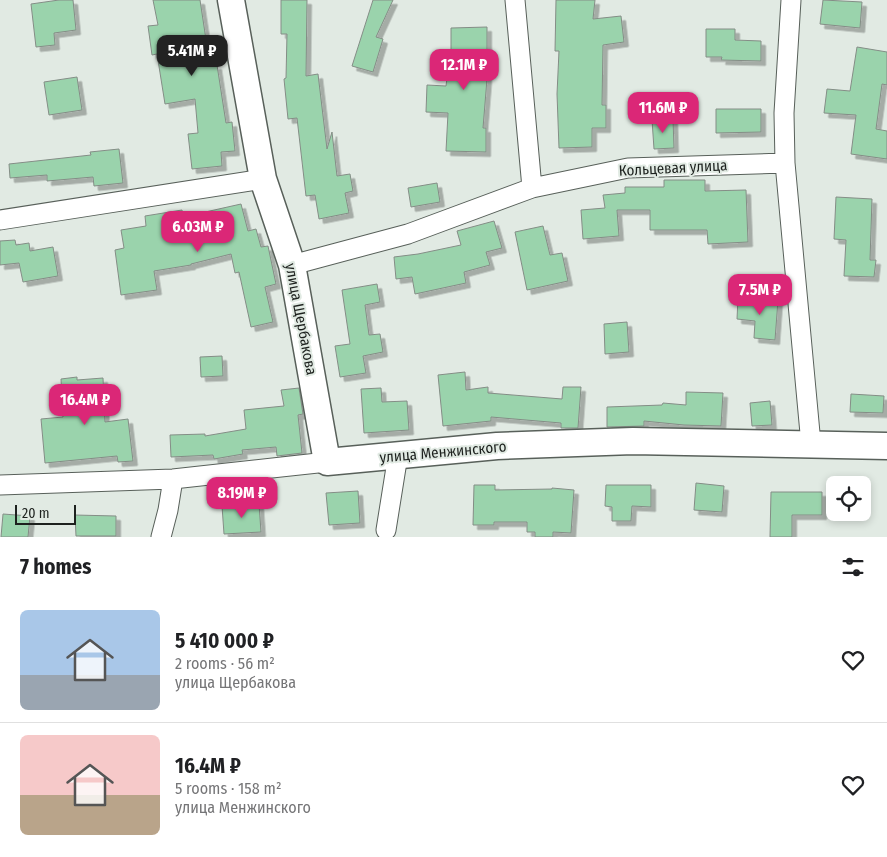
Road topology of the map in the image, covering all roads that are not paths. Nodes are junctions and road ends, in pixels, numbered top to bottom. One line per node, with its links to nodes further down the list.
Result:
1 (231, 0): 5 (street, улица Щербакова)
2 (515, 0): 6 (street)
3 (792, 0): 4 (street)
4 (785, 162): 6 (street, Кольцевая улица); 9 (street)
5 (263, 179): 7 (street); 8 (street, улица Щербакова)
6 (532, 188): 8 (street, Кольцевая улица)
7 (1, 215)
8 (292, 265): 12 (street, улица Щербакова)
9 (811, 444): 10 (street, улица Менжинского); 11 (street, улица Менжинского)
10 (887, 446)
11 (398, 455): 12 (street, улица Менжинского); 15 (street)
12 (326, 462): 13 (street, улица Менжинского)
13 (173, 479): 14 (street, улица Менжинского); 16 (street)
14 (0, 485)
15 (386, 530)
16 (161, 537)

